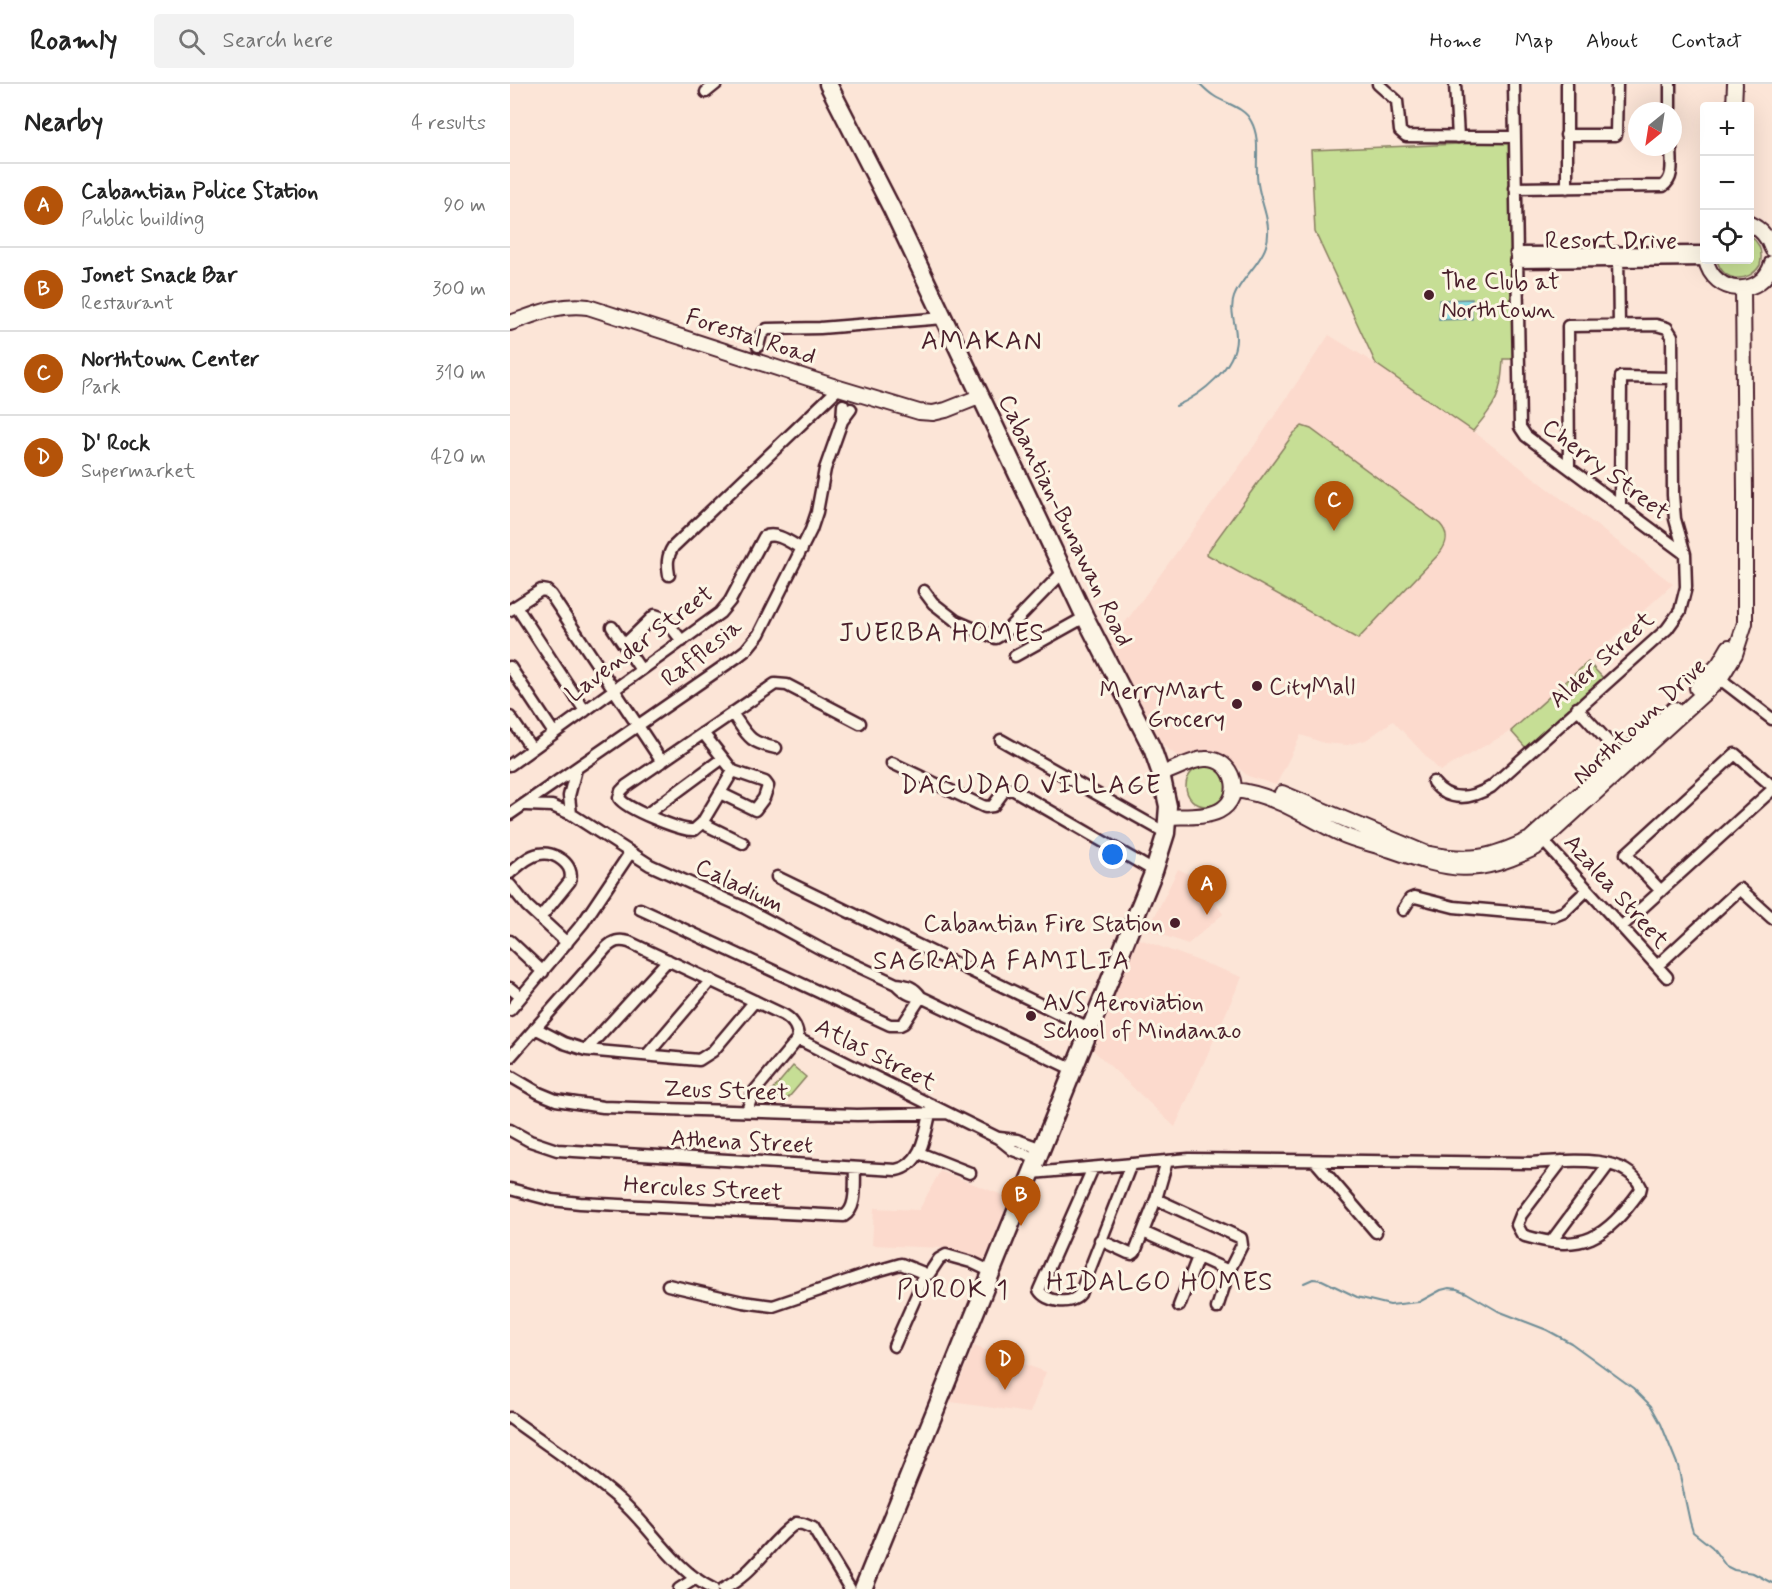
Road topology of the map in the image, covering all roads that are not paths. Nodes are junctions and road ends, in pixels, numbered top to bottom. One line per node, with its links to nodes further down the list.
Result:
1 (716, 84): 11 (street)
2 (828, 84): 29 (main road, Cabantian-Bunawan Road)
3 (1378, 84): 16 (street)
4 (1455, 84): 16 (street)
5 (1514, 84): 17 (street, Cherry Street)
6 (1567, 84): 15 (street)
7 (1617, 84): 15 (street)
8 (1670, 84): 12 (street)
9 (1735, 84): 13 (street)
10 (1744, 84): 14 (street)
11 (706, 92)
12 (1670, 102)
13 (1734, 102)
14 (1744, 102)
15 (1566, 135): 20 (street)
16 (1458, 137): 17 (street)
17 (1515, 137): 19 (street, Cherry Street)
18 (1671, 156): 20 (street)
19 (1515, 188): 20 (street); 23 (street, Cherry Street)
20 (1566, 188)
21 (1754, 226): 22 (street)
22 (1772, 249)
23 (1516, 257): 24 (street, Resort Drive); 36 (street, Cherry Street)
24 (1618, 257): 25 (street, Resort Drive); 31 (street)
25 (1700, 257)
26 (1772, 263): 28 (street)
27 (1708, 264): 28 (street)
28 (1738, 289): 53 (street, Northtown Drive)
29 (944, 318): 32 (street); 34 (main road, Cabantian-Bunawan Road)
30 (510, 323): 35 (street, Forestal Road)
31 (1619, 326): 33 (street, Alder Street); 36 (street)
32 (758, 346)
33 (1672, 378): 37 (street); 38 (street, Alder Street)
34 (979, 397): 35 (street, Forestal Road); 42 (main road, Cabantian-Bunawan Road)
35 (848, 398): 40 (street, Rafflesia); 43 (street)
36 (1569, 468): 37 (street, Cherry Street)
37 (1620, 506): 39 (street, Cherry Street)
38 (1675, 519): 39 (street); 41 (street, Alder Street)
39 (1657, 534): 41 (street, Cherry Street)
40 (802, 549): 48 (street, Lavender Street); 61 (street, Rafflesia)
41 (1685, 554): 55 (street, Alder Street)
42 (1064, 571): 44 (street); 46 (main road, Cabantian-Bunawan Road)
43 (669, 575)
44 (924, 591)
45 (513, 608): 54 (street); 56 (street)
46 (1085, 617): 50 (street); 74 (main road, Cabantian-Bunawan Road)
47 (612, 627): 49 (street)
48 (682, 640): 49 (street); 52 (street, Lavender Street)
49 (624, 645): 52 (street)
50 (1015, 656)
51 (510, 667): 62 (street)
52 (641, 670): 54 (street, Lavender Street)
53 (1715, 676): 59 (street); 68 (street, Northtown Drive)
54 (614, 690): 56 (street, Lavender Street); 61 (street)
55 (1577, 708): 68 (street); 75 (street, Alder Street)
56 (585, 711): 62 (street, Lavender Street)
57 (732, 713): 60 (street); 63 (street); 65 (street)
58 (510, 717): 66 (street)
59 (1772, 718)
60 (860, 723)
61 (638, 726): 69 (street); 72 (street, Rafflesia)
62 (554, 733): 66 (street, Lavender Street)
63 (703, 733): 67 (street); 69 (street)
64 (1001, 740): 84 (street)
65 (776, 748)
66 (532, 749): 71 (street, Lavender Street)
67 (723, 758): 73 (street); 82 (street)
68 (1624, 760): 85 (street, Northtown Drive)
69 (662, 762): 82 (street)
70 (892, 763): 88 (street)
71 (510, 765)
72 (576, 769): 79 (street, Rafflesia); 81 (street)
73 (733, 771): 78 (street); 78 (street)
74 (1161, 774): 76 (street); 84 (main road, Cabantian-Bunawan Road)
75 (1434, 782)
76 (1234, 786): 84 (street); 85 (street, Northtown Drive)
77 (1772, 788): 93 (street); 93 (street)
78 (720, 793): 83 (street)
79 (524, 805): 80 (street, Rafflesia); 81 (street, Caladium)
80 (510, 814)
81 (571, 814): 87 (street, Caladium)
82 (647, 814): 83 (street)
83 (702, 823): 86 (street)
84 (1167, 825): 88 (main road, Cabantian-Bunawan Road)
85 (1540, 837): 92 (street, Azalea Street)
86 (743, 843)
87 (630, 853): 100 (street); 108 (street, Caladium)
88 (1154, 871): 112 (main road, Cabantian-Bunawan Road)
89 (510, 873): 96 (street)
90 (777, 878): 112 (street)
91 (510, 885): 96 (street)
92 (1587, 890): 95 (street); 98 (street, Azalea Street)
93 (1661, 891): 98 (street)
94 (640, 909): 108 (street)
95 (1403, 910)
96 (540, 918): 100 (street)
97 (1772, 918): 102 (street)
98 (1621, 927): 102 (street, Azalea Street)
99 (510, 941): 103 (street)
100 (567, 943): 103 (street)
101 (668, 960): 105 (street, Atlas Street); 111 (street, Atlas Street); 114 (street)
102 (1657, 966): 104 (street, Azalea Street)
103 (543, 972): 107 (street)
104 (1667, 977)
105 (711, 980): 109 (street, Atlas Street); 115 (street)
106 (510, 988): 107 (street)
107 (521, 997): 110 (street)
108 (921, 997): 117 (street, Caladium)
109 (755, 1001): 113 (street, Atlas Street); 115 (street)
110 (510, 1010)
111 (535, 1028): 114 (street); 116 (street)
112 (1090, 1029): 117 (main road, Cabantian-Bunawan Road)
113 (798, 1040): 119 (street, Atlas Street); 120 (street)
114 (586, 1050): 115 (street)
115 (647, 1054)
116 (510, 1057)
117 (1074, 1070): 124 (main road, Cabantian-Bunawan Road)
118 (510, 1076): 120 (street, Zeus Street)
119 (931, 1109): 120 (street, Zeus Street); 121 (street, Zeus Street); 123 (street)
120 (747, 1111)
121 (947, 1113): 124 (street, Atlas Street)
122 (510, 1130): 130 (street, Athena Street)
123 (919, 1153): 130 (street, Athena Street); 132 (street)
124 (1037, 1160): 131 (street); 141 (main road, Cabantian-Bunawan Road)
125 (1167, 1161): 126 (street); 128 (street); 134 (street)
126 (1316, 1161): 127 (street); 136 (street)
127 (1562, 1161): 129 (street); 138 (street)
128 (1131, 1164): 131 (street); 137 (street)
129 (1609, 1164): 138 (street); 138 (street)
130 (855, 1168): 133 (street, Hercules Street)
131 (1092, 1168): 137 (street)
132 (970, 1173)
133 (510, 1189)
134 (1156, 1199): 135 (street); 140 (street)
135 (1143, 1232): 137 (street); 139 (street)
136 (1376, 1232)
137 (1100, 1240)
138 (1551, 1242)
139 (1198, 1257): 140 (street); 144 (street)
140 (1229, 1271): 145 (street)
141 (992, 1272): 143 (street); 153 (main road, Cabantian-Bunawan Road)
142 (923, 1275): 146 (street)
143 (668, 1285)
144 (1179, 1306)
145 (1216, 1308)
146 (894, 1346)
147 (510, 1418): 148 (street)
148 (696, 1578): 149 (street); 150 (street)
149 (679, 1589)
150 (713, 1589)
151 (723, 1589): 152 (street)
152 (850, 1589)
153 (864, 1589)

